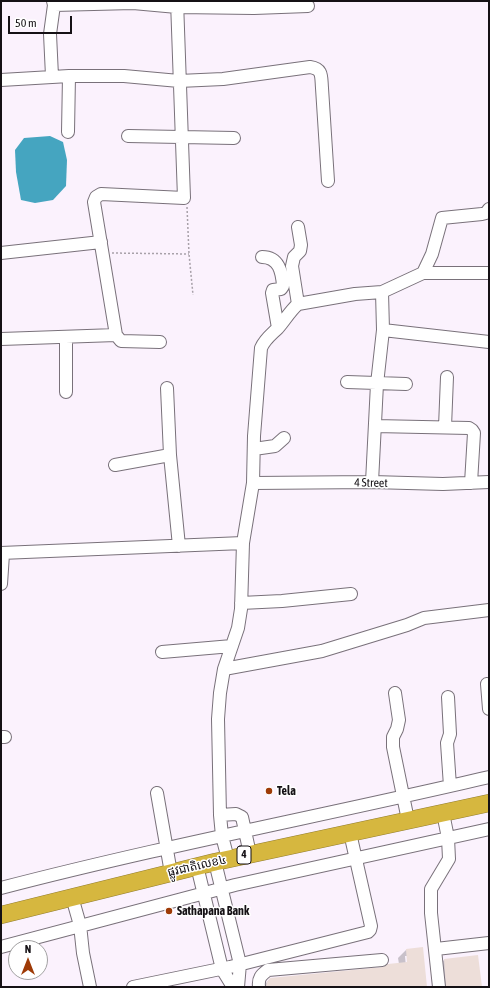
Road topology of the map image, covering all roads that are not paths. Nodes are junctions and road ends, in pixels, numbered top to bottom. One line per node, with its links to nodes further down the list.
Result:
1 (53, 3): 2 (street); 4 (street)
2 (177, 4): 3 (street); 7 (street)
3 (308, 6)
4 (52, 76): 5 (street); 6 (street)
5 (68, 76): 7 (street); 8 (street)
6 (1, 80)
7 (179, 80): 10 (street); 12 (street)
8 (68, 132)
9 (128, 136): 10 (street)
10 (182, 138): 11 (street); 15 (street)
11 (234, 138)
12 (328, 181)
13 (489, 209): 18 (street)
14 (298, 227): 21 (street)
15 (102, 247): 16 (street); 24 (street)
16 (1, 253)
17 (262, 257): 22 (street)
18 (423, 273): 19 (street); 20 (street)
19 (489, 273)
20 (382, 292): 21 (street); 23 (street)
21 (298, 304): 22 (street)
22 (278, 328): 38 (street)
23 (383, 330): 28 (street); 31 (street)
24 (116, 335): 25 (street); 27 (street)
25 (66, 337): 26 (street); 34 (street)
26 (1, 339)
27 (160, 342)
28 (489, 342)
29 (447, 377): 36 (street)
30 (347, 382): 31 (street)
31 (377, 384): 32 (street); 35 (street)
32 (406, 384)
33 (167, 388): 39 (street)
34 (66, 392)
35 (375, 426): 36 (street); 41 (street)
36 (445, 427): 44 (street)
37 (284, 438): 38 (street)
38 (254, 449): 43 (street)
39 (170, 454): 40 (street); 46 (street)
40 (115, 465)
41 (372, 482): 43 (street, 4 Street); 44 (street, 4 Street)
42 (489, 482): 44 (street, 4 Street)
43 (253, 483): 45 (street)
44 (471, 483)
45 (243, 543): 46 (street); 50 (street)
46 (179, 546): 47 (street)
47 (2, 554): 48 (street)
48 (1, 584)
49 (351, 594): 50 (street)
50 (241, 603): 52 (street)
51 (489, 610): 54 (street)
52 (232, 646): 53 (street); 54 (street)
53 (162, 652)
54 (224, 669): 65 (street)
55 (487, 684): 58 (street)
56 (395, 693): 62 (street)
57 (448, 697): 60 (street)
58 (489, 709)
59 (489, 778): 60 (street)
60 (450, 786): 62 (street)
61 (157, 793): 72 (street)
62 (402, 796): 66 (street); 68 (street)
63 (489, 803): 64 (highway, ផ្លូវជាតិលេខ៤ / 4)
64 (444, 813): 66 (highway, ផ្លូវជាតិលេខ៤ / 4); 71 (street)
65 (220, 815): 68 (street); 70 (street)
66 (408, 820): 69 (highway, ផ្លូវជាតិលេខ៤ / 4)
67 (489, 829): 71 (street)
68 (246, 831): 70 (street); 73 (street)
69 (350, 833): 73 (highway, ផ្លូវជាតិលេខ៤ / 4); 74 (street)
70 (222, 836): 72 (street); 75 (street)
71 (448, 838): 74 (street); 86 (street)
72 (166, 848): 77 (street); 78 (street)
73 (250, 854): 75 (highway, ផ្លូវជាតិលេខ៤ / 4)
74 (356, 858): 79 (street); 88 (street)
75 (222, 860): 76 (highway, ផ្លូវជាតិលេខ៤ / 4); 79 (street)
76 (197, 866): 77 (highway, ផ្លូវជាតិលេខ៤ / 4); 80 (street)
77 (171, 873): 81 (highway, ផ្លូវជាតិលេខ៤ / 4)
78 (1, 888)
79 (222, 889): 80 (street); 88 (street)
80 (204, 894): 83 (street); 89 (street)
81 (72, 897): 82 (highway, ផ្លូវជាតិលេខ៤ / 4); 83 (street)
82 (1, 915)
83 (80, 925): 85 (street); 90 (street)
84 (489, 943): 86 (street)
85 (1, 947)
86 (436, 949): 95 (street)
87 (382, 960): 94 (street)
88 (240, 964): 89 (street); 93 (street)
89 (222, 969): 91 (street); 92 (street)
90 (90, 987)
91 (133, 987)
92 (233, 987)
93 (238, 987)
94 (259, 987)
95 (439, 987)

